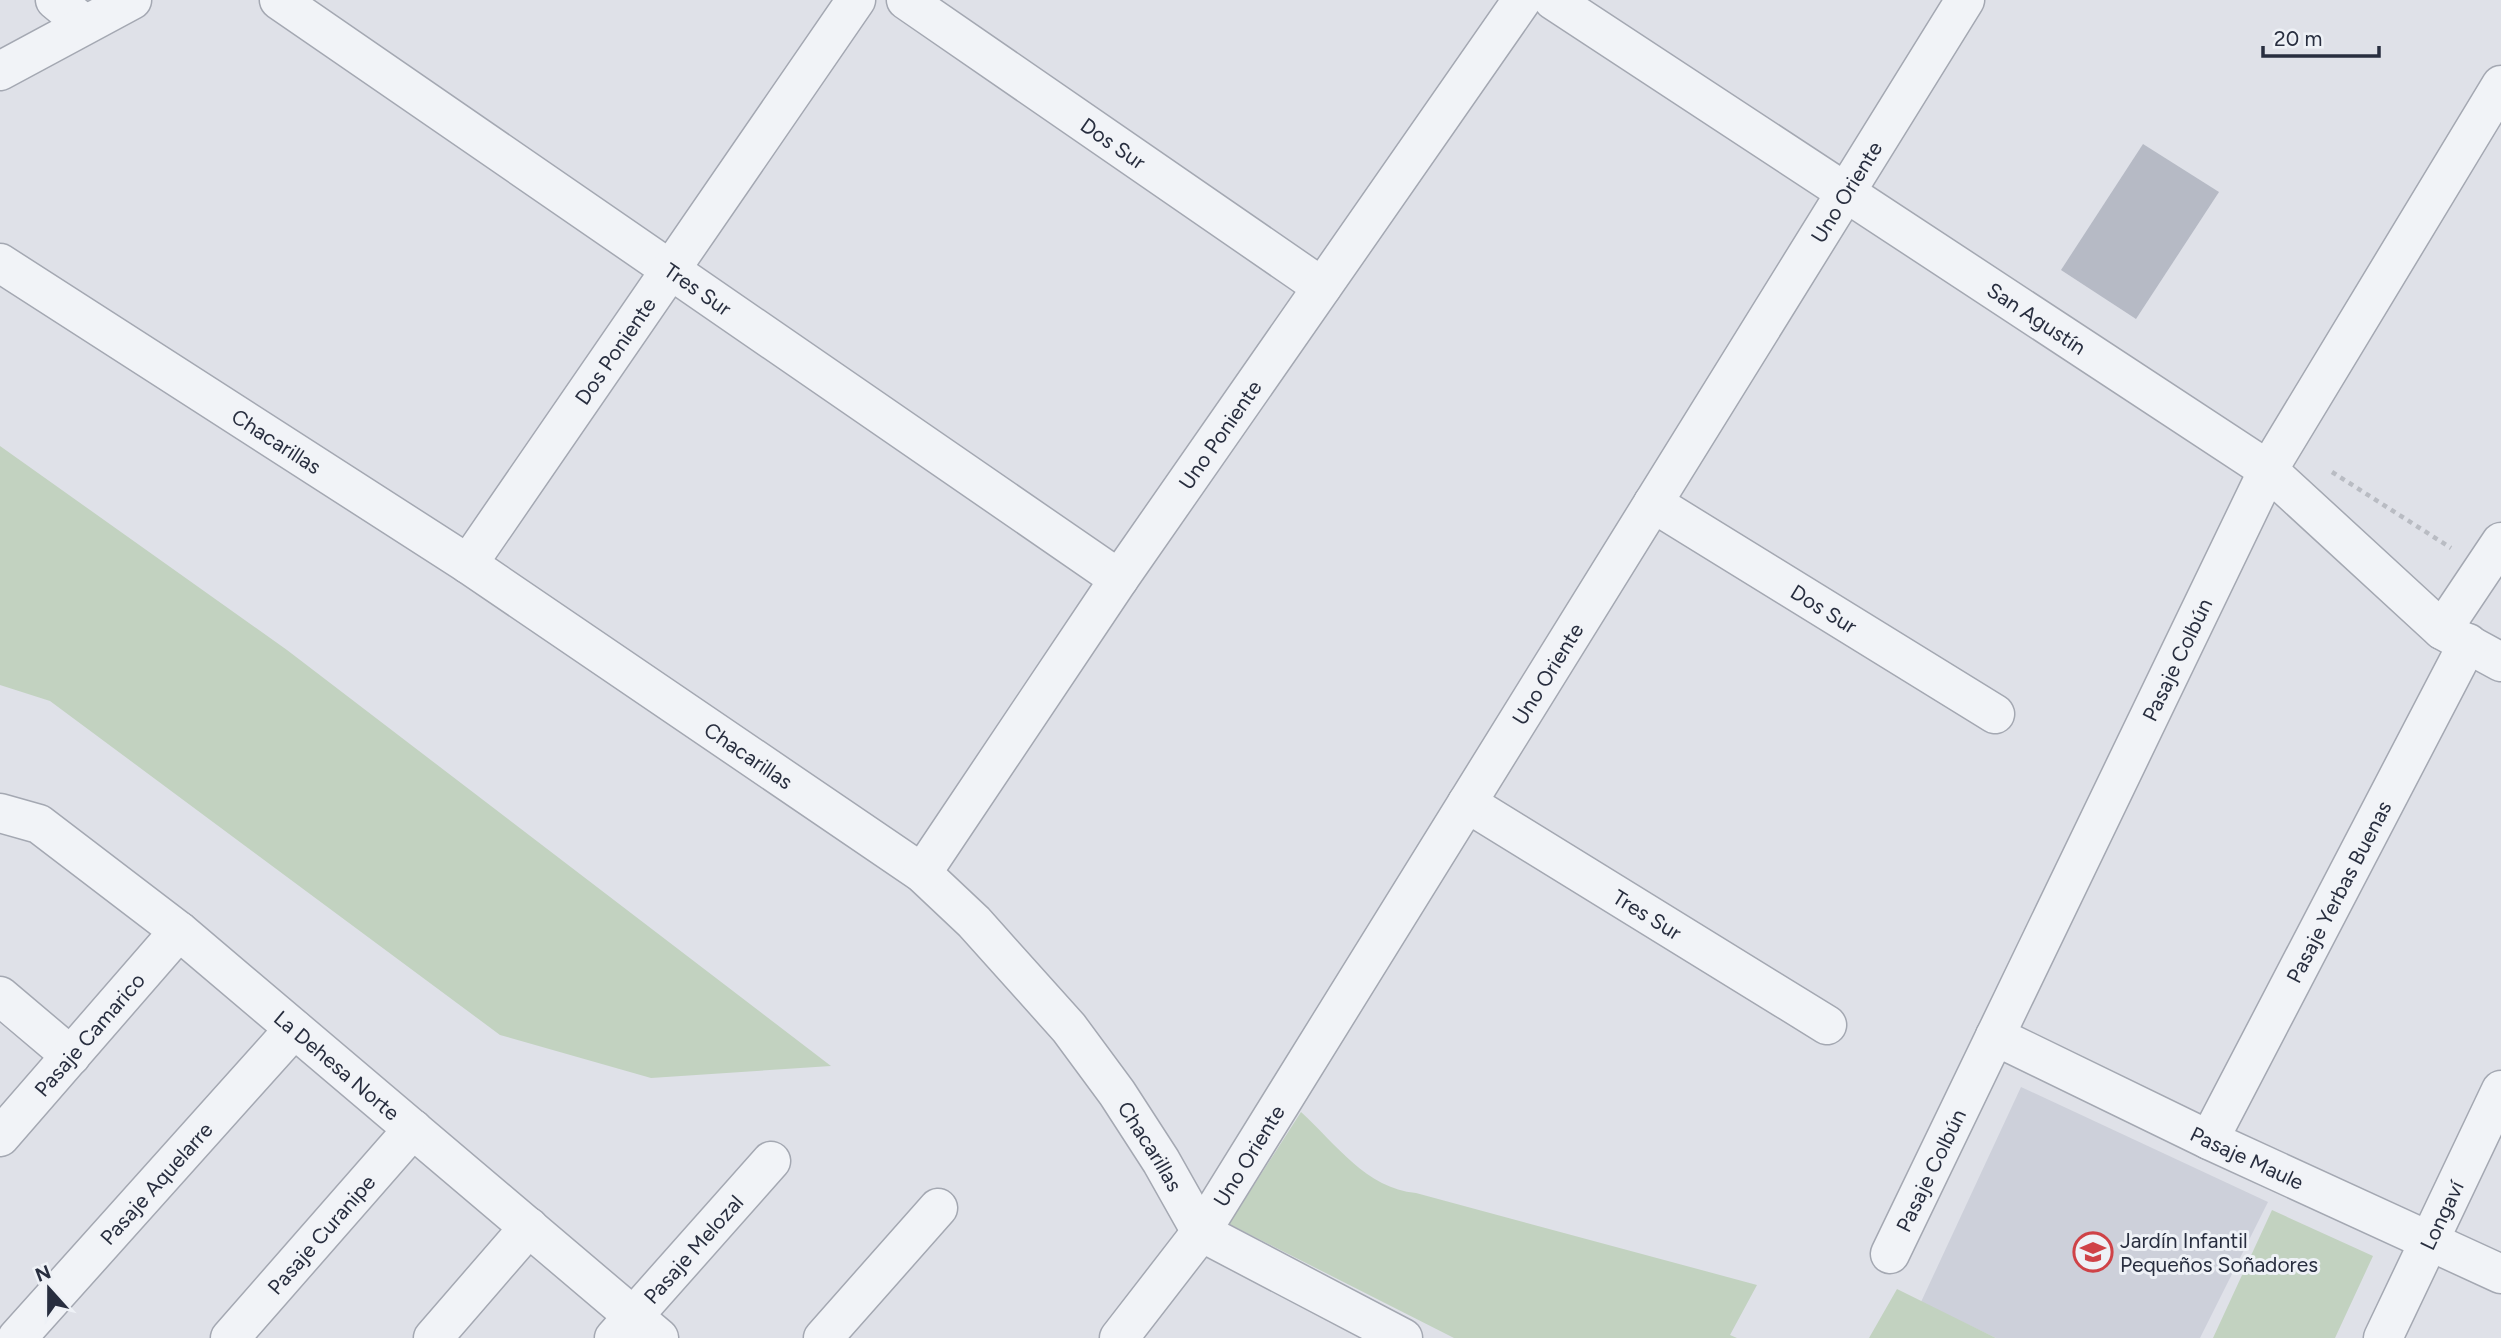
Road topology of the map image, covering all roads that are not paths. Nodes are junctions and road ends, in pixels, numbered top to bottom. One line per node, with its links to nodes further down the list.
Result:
1 (55, 0): 9 (street)
2 (132, 0): 9 (street)
3 (279, 0): 14 (street, Tres Sur)
4 (856, 0): 14 (street, Dos Poniente)
5 (906, 0): 15 (street, Dos Sur)
6 (1522, 0): 15 (street, Uno Poniente)
7 (1553, 0): 12 (street, San Agustín)
8 (1965, 0): 12 (street, Uno Oriente)
9 (84, 24): 10 (street)
10 (0, 71)
11 (2501, 85): 16 (street, Pasaje Colbún)
12 (1845, 192): 16 (street, San Agustín); 17 (street, Uno Oriente)
13 (0, 262): 19 (street, Chacarillas)
14 (670, 268): 19 (street, Dos Poniente); 20 (street, Tres Sur)
15 (1322, 287): 20 (street, Uno Poniente)
16 (2276, 456): 21 (street, San Agustín); 31 (street, Pasaje Colbún)
17 (1653, 503): 23 (street, Dos Sur); 24 (street, Uno Oriente)
18 (2492, 555): 21 (street, Pasaje Yerbas Buenas)
19 (468, 564): 26 (street, Chacarillas)
20 (1119, 579): 26 (street, Uno Poniente)
21 (2455, 636): 22 (street, San Agustín); 36 (street, Pasaje Yerbas Buenas)
22 (2501, 662)
23 (1995, 714)
24 (1467, 803): 29 (street, Tres Sur); 40 (street, Uno Oriente)
25 (0, 813): 27 (street, La Dehesa Norte)
26 (922, 873): 40 (street, Chacarillas)
27 (179, 931): 30 (street, La Dehesa Norte); 32 (street, Pasaje Camarico)
28 (0, 996): 32 (street)
29 (1827, 1024)
30 (295, 1029): 34 (street, La Dehesa Norte); 45 (street, Pasaje Aquelarre)
31 (1995, 1036): 36 (street, Pasaje Maule); 42 (street, Pasaje Colbún)
32 (71, 1056): 35 (street, Pasaje Camarico)
33 (2501, 1090): 41 (street, Longaví)
34 (413, 1129): 39 (street, La Dehesa Norte); 46 (street, Pasaje Curanipe)
35 (0, 1137)
36 (2209, 1140): 41 (street, Pasaje Maule)
37 (771, 1161): 44 (street, Pasaje Melozal)
38 (938, 1208): 48 (street)
39 (529, 1227): 44 (street, La Dehesa Norte); 47 (street)
40 (1201, 1232): 49 (street, Uno Oriente); 50 (street)
41 (2429, 1241): 43 (street, Pasaje Maule); 51 (street, Longaví)
42 (1890, 1254)
43 (2501, 1274)
44 (635, 1331)
45 (17, 1338)
46 (230, 1338)
47 (433, 1338)
48 (823, 1338)
49 (1119, 1338)
50 (1403, 1338)
51 (2383, 1338)

